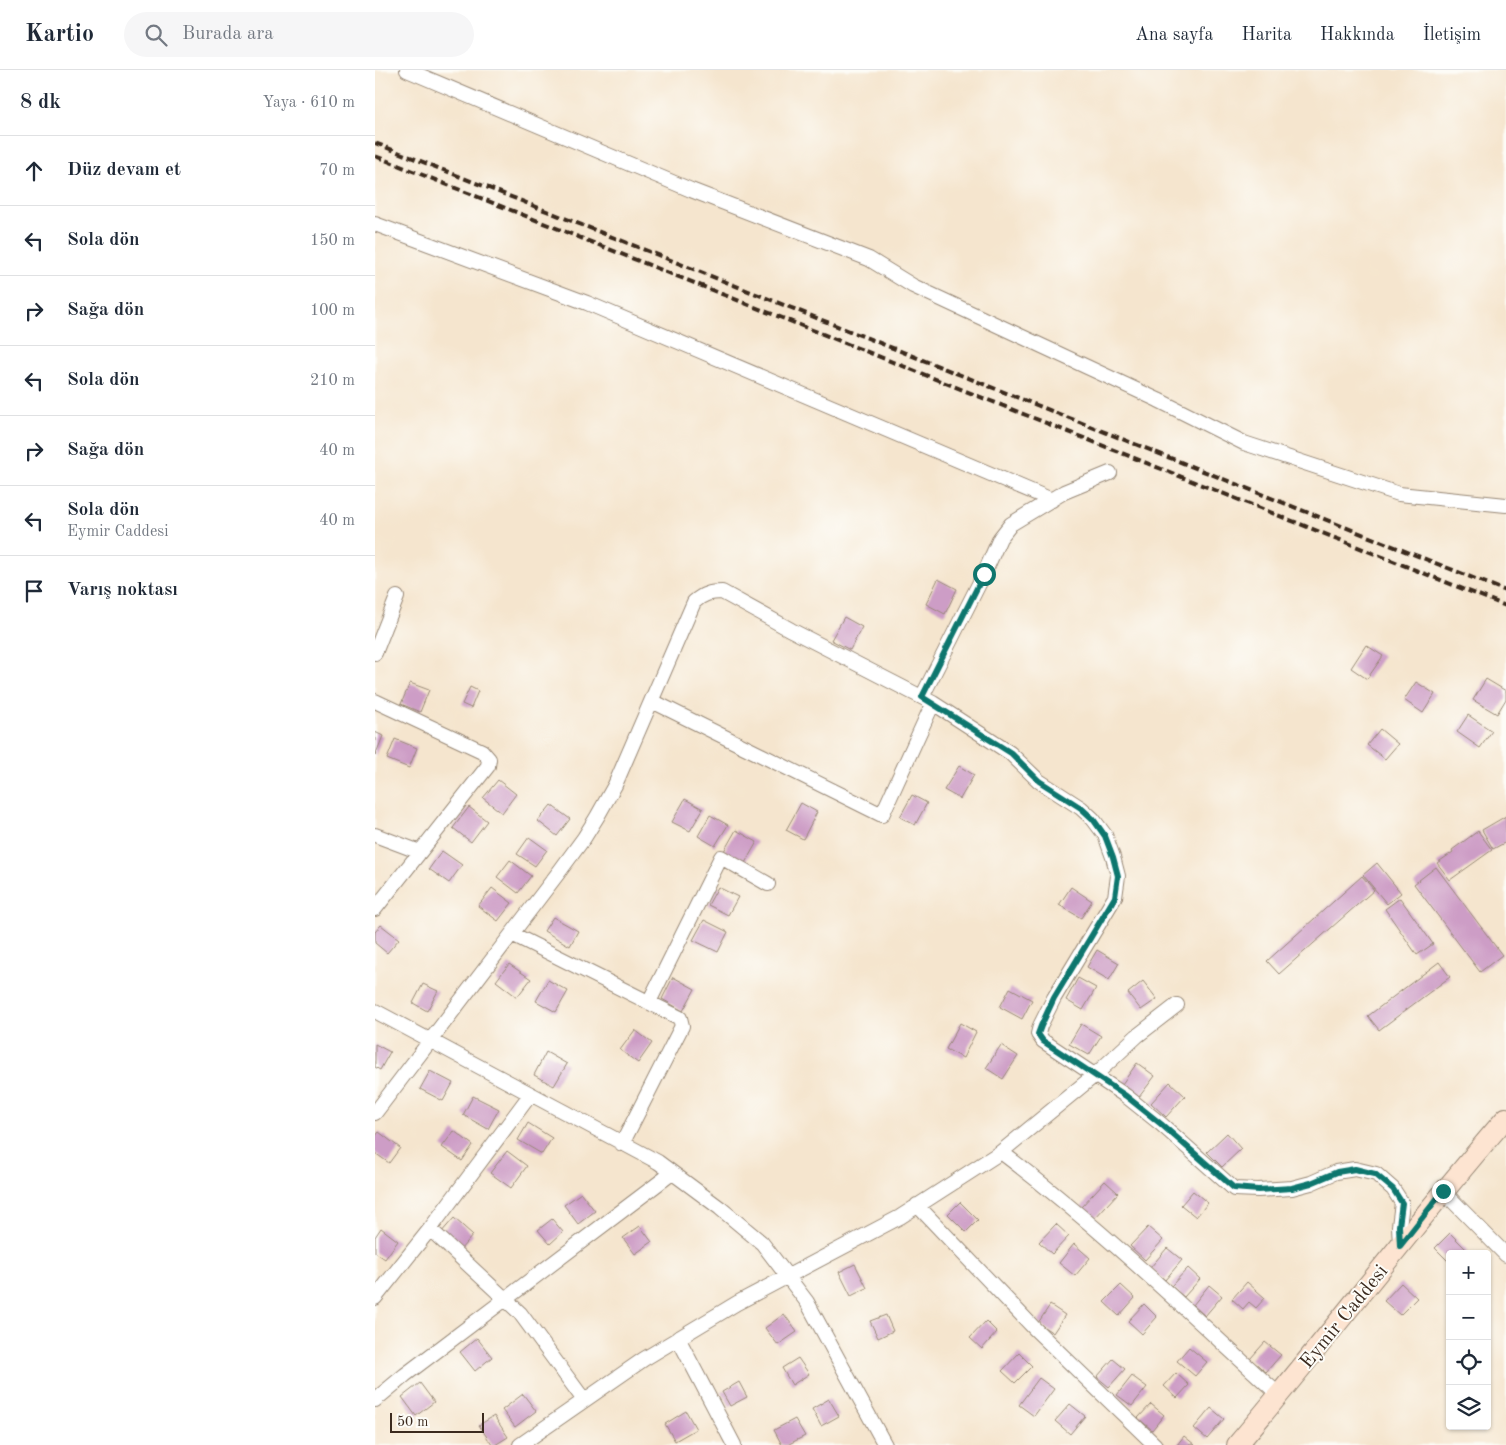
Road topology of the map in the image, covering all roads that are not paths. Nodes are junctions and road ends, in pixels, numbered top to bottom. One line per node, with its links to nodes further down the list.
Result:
1 (407, 70): 5 (street)
2 (375, 224): 4 (street)
3 (1110, 473): 4 (street)
4 (1051, 500): 9 (street)
5 (1506, 505)
6 (397, 597): 7 (street)
7 (375, 653)
8 (652, 700): 9 (street); 9 (street); 15 (street)
9 (928, 700): 20 (street)
10 (375, 701): 12 (street)
11 (375, 836): 12 (street)
12 (420, 852): 14 (street)
13 (768, 884): 16 (street)
14 (375, 910)
15 (512, 934): 16 (street); 19 (street)
16 (649, 1002): 24 (street)
17 (1177, 1005): 20 (street)
18 (375, 1011): 19 (street)
19 (431, 1042): 21 (street); 22 (street)
20 (1095, 1075): 25 (street); 30 (street)
21 (531, 1095): 24 (street); 29 (street)
22 (375, 1113)
23 (1506, 1118): 27 (main road, Eymir Caddesi)
24 (623, 1144): 26 (street)
25 (1001, 1152): 28 (street); 37 (street)
26 (672, 1173): 32 (street); 34 (street)
27 (1443, 1191): 30 (main road, Eymir Caddesi); 31 (street)
28 (917, 1206): 32 (street); 42 (street)
29 (430, 1228): 33 (street); 34 (street)
30 (1400, 1246): 37 (main road, Eymir Caddesi)
31 (1506, 1255)
32 (788, 1276): 35 (street); 41 (street)
33 (375, 1298)
34 (505, 1299): 36 (street); 38 (street)
35 (678, 1338): 38 (street); 40 (street)
36 (378, 1393)
37 (1279, 1395): 43 (main road, Eymir Caddesi)
38 (584, 1400): 39 (street)
39 (520, 1445)
40 (734, 1445)
41 (885, 1445)
42 (1155, 1445)
43 (1237, 1445)

